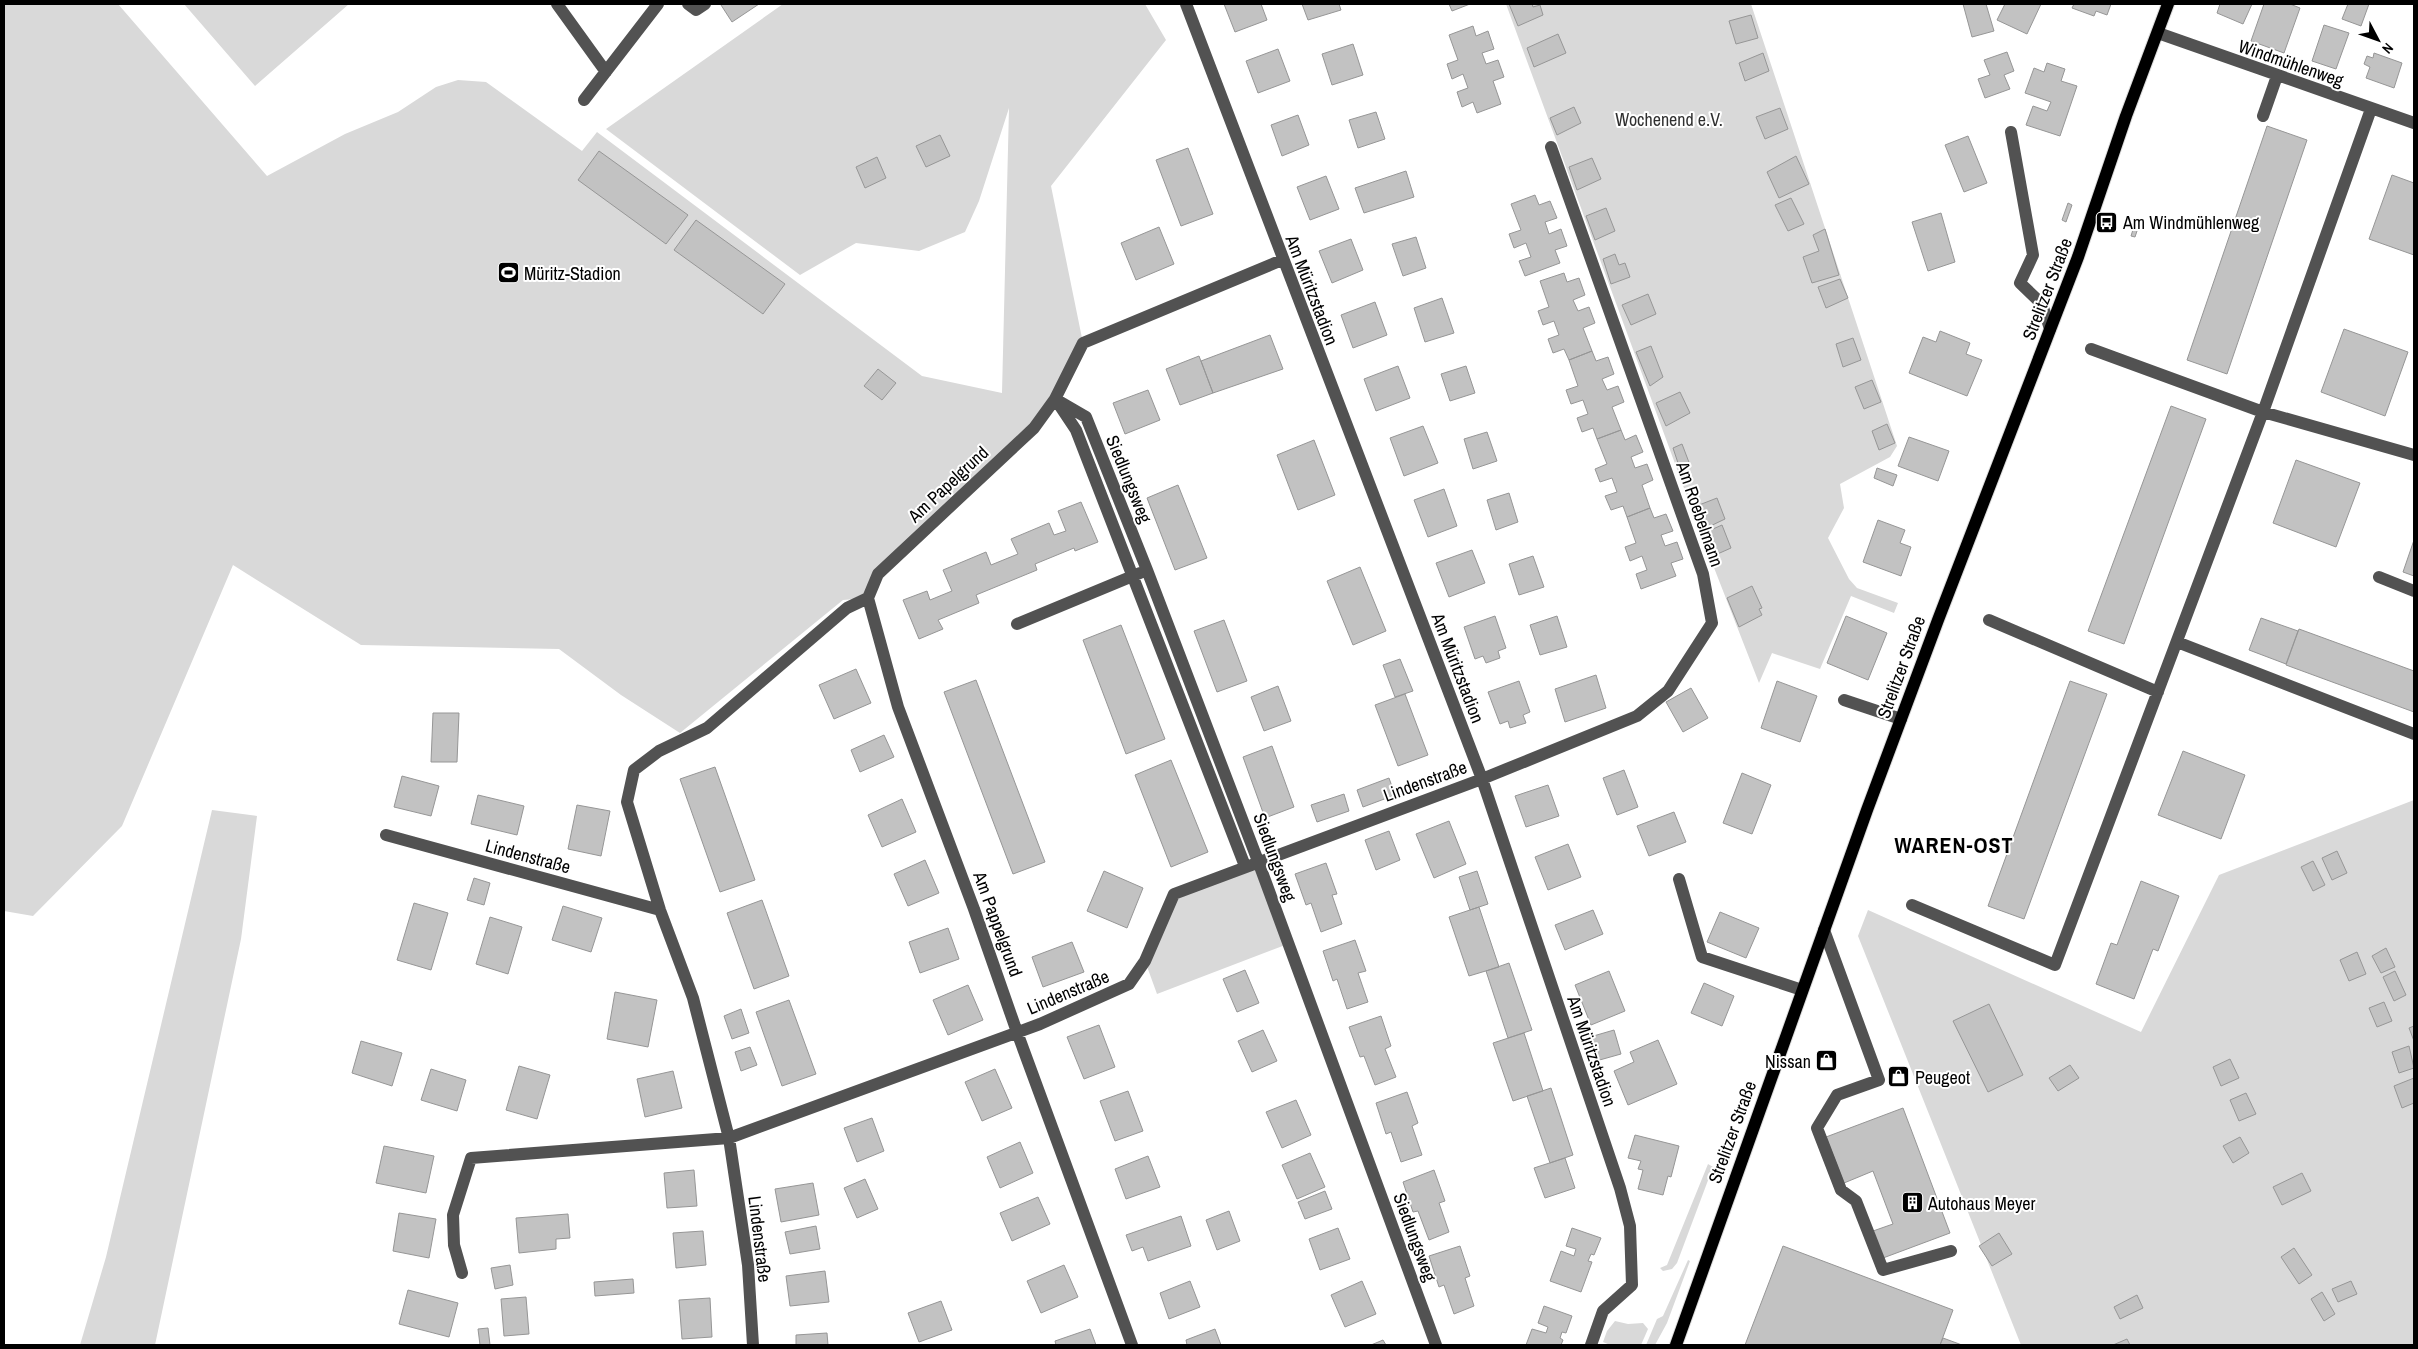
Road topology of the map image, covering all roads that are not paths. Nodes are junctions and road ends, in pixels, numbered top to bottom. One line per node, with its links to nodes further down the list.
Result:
1 (557, 4): 8 (street)
2 (658, 4): 8 (street)
3 (688, 4): 4 (street)
4 (705, 4)
5 (1186, 4): 16 (street, Am Müritzstadion)
6 (2168, 4): 7 (main road, Strelitzer Straße)
7 (2158, 33): 9 (street, Windmühlenweg); 17 (main road, Strelitzer Straße)
8 (606, 72): 10 (street)
9 (2277, 76): 11 (street, Windmühlenweg); 12 (street)
10 (584, 100)
11 (2371, 109): 13 (street, Windmühlenweg); 20 (street)
12 (2264, 116)
13 (2414, 123)
14 (2011, 132): 17 (street)
15 (1551, 147): 34 (street, Am Roebelmann)
16 (1282, 260): 19 (street); 34 (street, Am Müritzstadion)
17 (2050, 329): 32 (main road, Strelitzer Straße)
18 (2090, 349): 20 (street)
19 (1056, 399): 22 (street, Siedlungsweg); 23 (street, Siedlungsweg); 26 (street, Am Papelgrund)
20 (2263, 412): 21 (street); 29 (street)
21 (2414, 455)
22 (1147, 570): 23 (street); 36 (street, Siedlungsweg)
23 (1133, 576): 28 (street); 37 (street, Siedlungsweg)
24 (2379, 577): 25 (street)
25 (2414, 591)
26 (868, 598): 40 (street, Lindenstraße); 43 (street, Am Pappelgrund)
27 (1989, 620): 30 (street)
28 (1017, 624)
29 (2177, 642): 30 (street); 33 (street)
30 (2158, 692): 39 (street)
31 (1844, 700): 32 (street)
32 (1901, 719): 41 (main road, Strelitzer Straße)
33 (2414, 734)
34 (1482, 779): 36 (street, Lindenstraße); 50 (street, Am Müritzstadion)
35 (386, 835): 40 (street, Lindenstraße)
36 (1258, 861): 37 (street, Lindenstraße); 49 (street, Siedlungsweg)
37 (1245, 866): 43 (street, Lindenstraße)
38 (1679, 879): 42 (street)
39 (1912, 905)
40 (660, 910): 44 (street, Lindenstraße)
41 (1824, 930): 42 (main road, Strelitzer Straße); 45 (street)
42 (1802, 990): 51 (main road, Strelitzer Straße)
43 (1017, 1032): 44 (street, Lindenstraße); 48 (street, Am Pappelgrund)
44 (729, 1138): 46 (street, Lindenstraße); 47 (street, Lindenstraße)
45 (1951, 1252)
46 (462, 1274)
47 (753, 1345)
48 (1132, 1345)
49 (1436, 1345)
50 (1591, 1345)
51 (1676, 1345)

